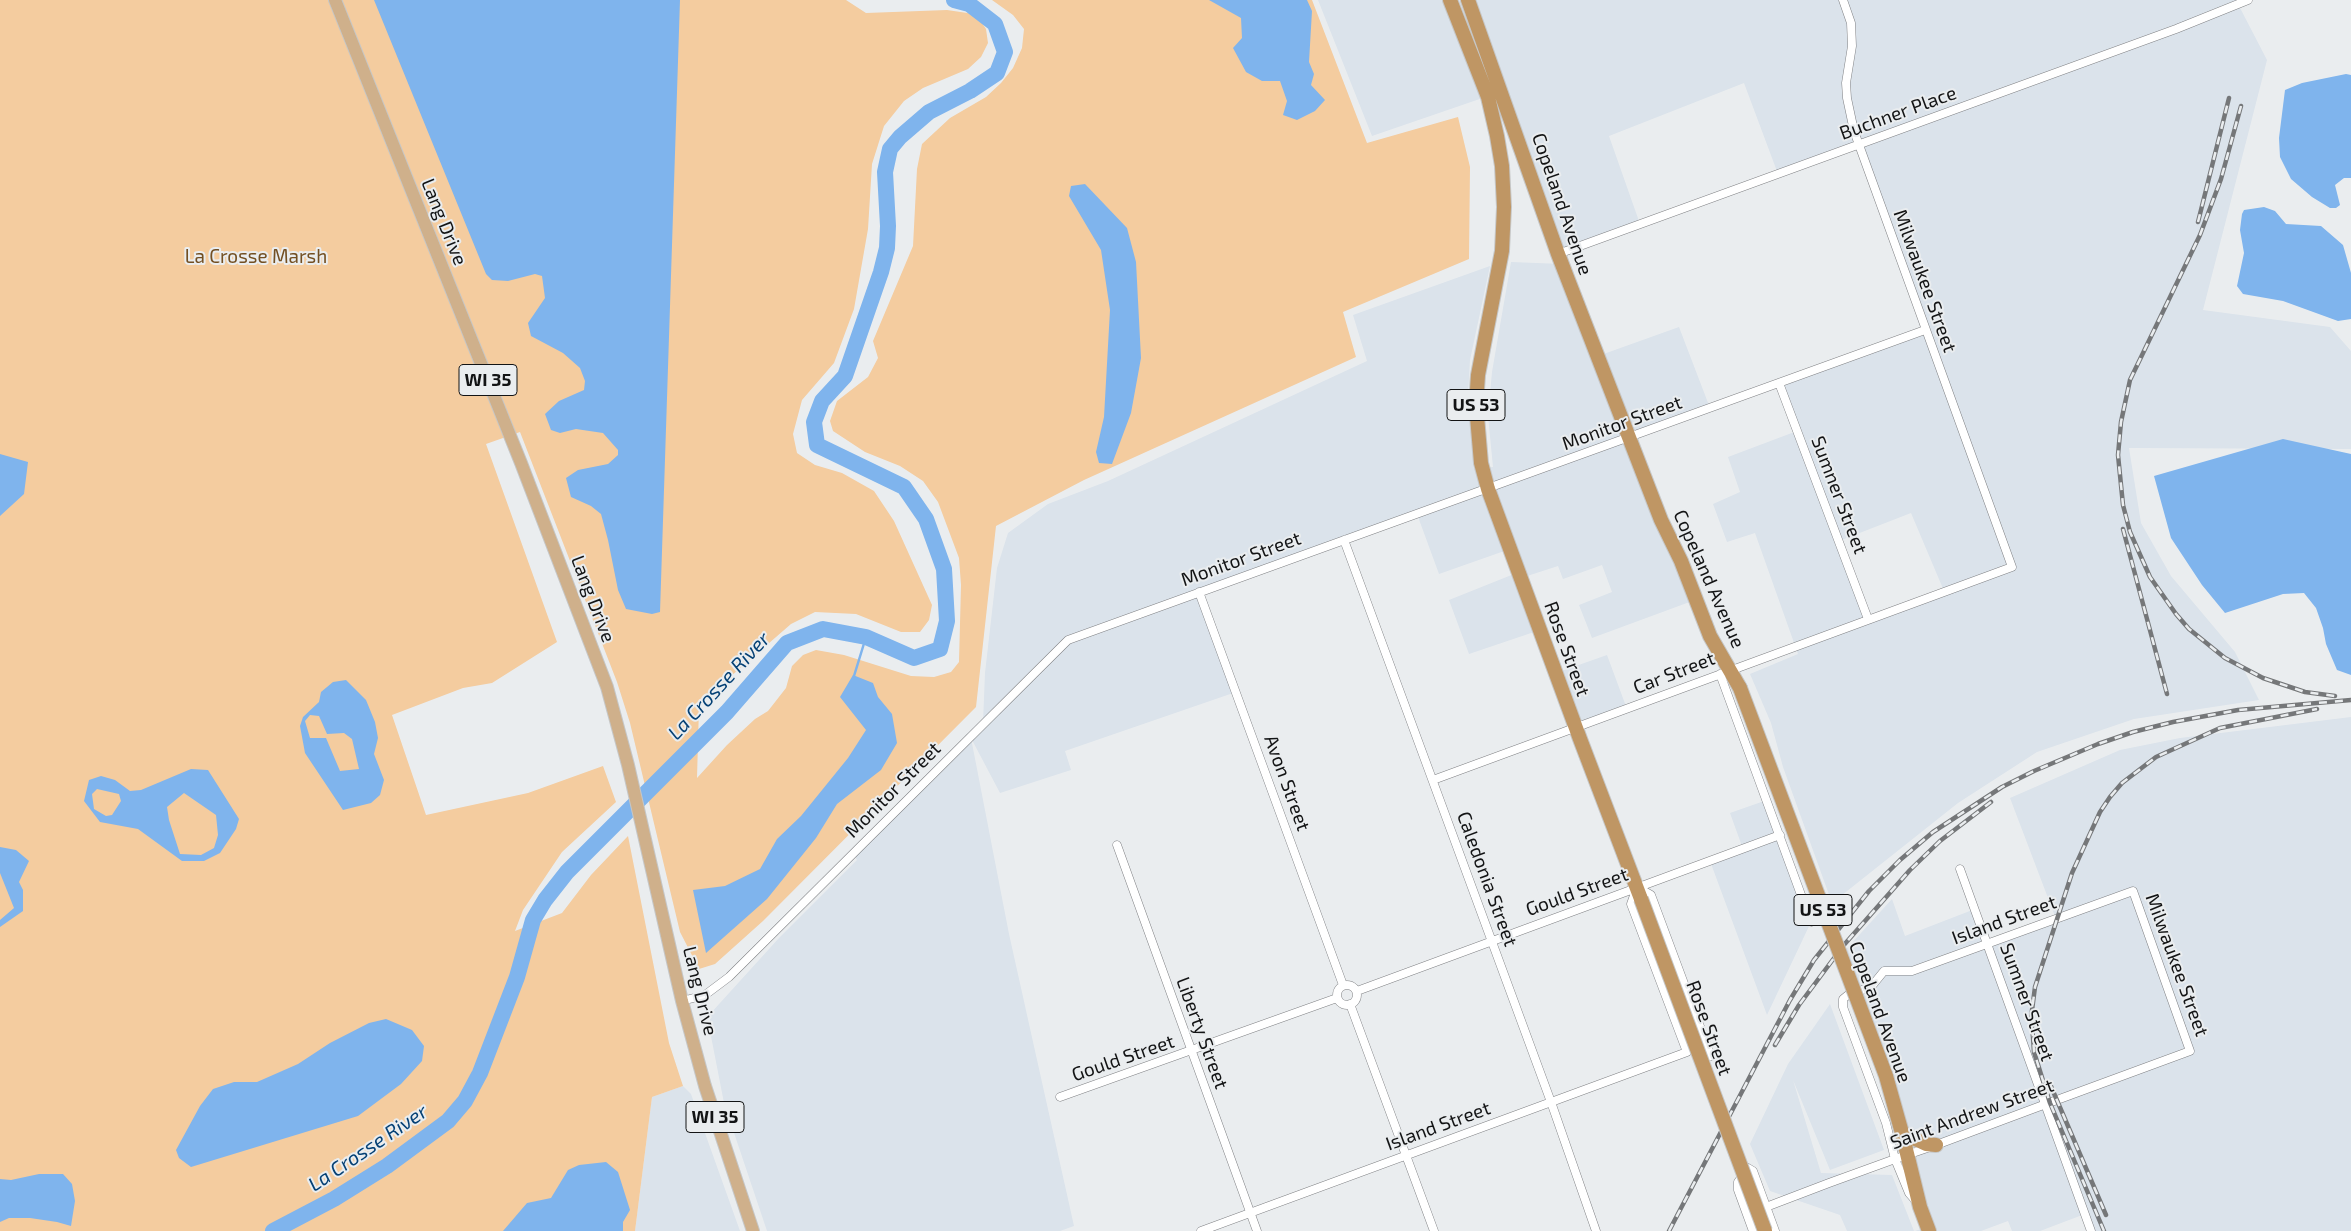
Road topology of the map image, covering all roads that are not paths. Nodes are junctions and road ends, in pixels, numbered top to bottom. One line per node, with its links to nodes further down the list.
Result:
1 (335, 0): 30 (main road, Lang Drive / WI 35)
2 (1450, 0): 11 (highway, Rose Street / US 53)
3 (1468, 0): 7 (highway, Copeland Avenue / US 53)
4 (1843, 0): 6 (street, Milwaukee Street)
5 (2248, 0): 6 (street, Buchner Place)
6 (1859, 145): 7 (street, Buchner Place); 8 (street, Milwaukee Street)
7 (1558, 254): 10 (highway, Copeland Avenue / US 53)
8 (1925, 330): 9 (street, Monitor Street); 13 (street, Milwaukee Street)
9 (1779, 383): 10 (street, Monitor Street); 15 (street, Sumner Street)
10 (1629, 438): 11 (street, Monitor Street); 16 (highway, Copeland Avenue / US 53)
11 (1488, 489): 12 (street, Monitor Street); 17 (highway, Rose Street / US 53)
12 (1344, 540): 14 (street, Monitor Street); 18 (street, Caledonia Street)
13 (2012, 567): 15 (street, Car Street)
14 (1199, 592): 27 (street, Avon Street); 30 (street, Monitor Street)
15 (1868, 619): 16 (street, Car Street)
16 (1725, 672): 17 (street, Car Street); 19 (street); 38 (highway, Copeland Avenue / US 53, bridge)
17 (1576, 728): 18 (street, Car Street); 23 (highway, Rose Street / US 53)
18 (1433, 780): 25 (street, Caledonia Street)
19 (1780, 835): 23 (street, Gould Street); 24 (street)
20 (1117, 845): 32 (street, Liberty Street)
21 (1960, 869): 26 (street, Sumner Street)
22 (2133, 891): 26 (street, Island Street); 33 (street, Milwaukee Street)
23 (1639, 893): 25 (street, Gould Street); 34 (street); 36 (street, Island Street); 50 (highway, Rose Street / US 53, bridge)
24 (1811, 922)
25 (1492, 941): 28 (street, Gould Street); 36 (street, Caledonia Street)
26 (1988, 943): 37 (street, Sumner Street); 41 (street, Island Street)
27 (1344, 985): 28 (street); 29 (street)
28 (1357, 991): 31 (street)
29 (1337, 998): 31 (street); 32 (street, Gould Street)
30 (682, 1001): 45 (main road, Lang Drive / WI 35)
31 (1350, 1004): 40 (street)
32 (1191, 1051): 35 (street, Gould Street); 43 (street, Liberty Street)
33 (2190, 1051): 37 (street, Saint Andrew Street)
34 (1711, 1056)
35 (1060, 1097)
36 (1551, 1102): 40 (street, Island Street); 44 (street, Caledonia Street)
37 (2046, 1104): 39 (street, Saint Andrew Street); 53 (street, Sumner Street)
38 (1902, 1133): 39 (highway); 41 (highway, Copeland Avenue / US 53)
39 (1936, 1145): 41 (street, Saint Andrew Street)
40 (1406, 1155): 43 (street, Island Street); 48 (street)
41 (1900, 1157): 42 (street, Saint Andrew Street); 52 (highway, Copeland Avenue / US 53)
42 (1766, 1207): 49 (street); 51 (street)
43 (1251, 1213): 46 (street, Island Street); 47 (street, Liberty Street)
44 (1597, 1230)
45 (753, 1231)
46 (1201, 1231)
47 (1257, 1231)
48 (1434, 1231)
49 (1752, 1231)
50 (1764, 1231)
51 (1775, 1231)
52 (1929, 1231)
53 (2092, 1231)

